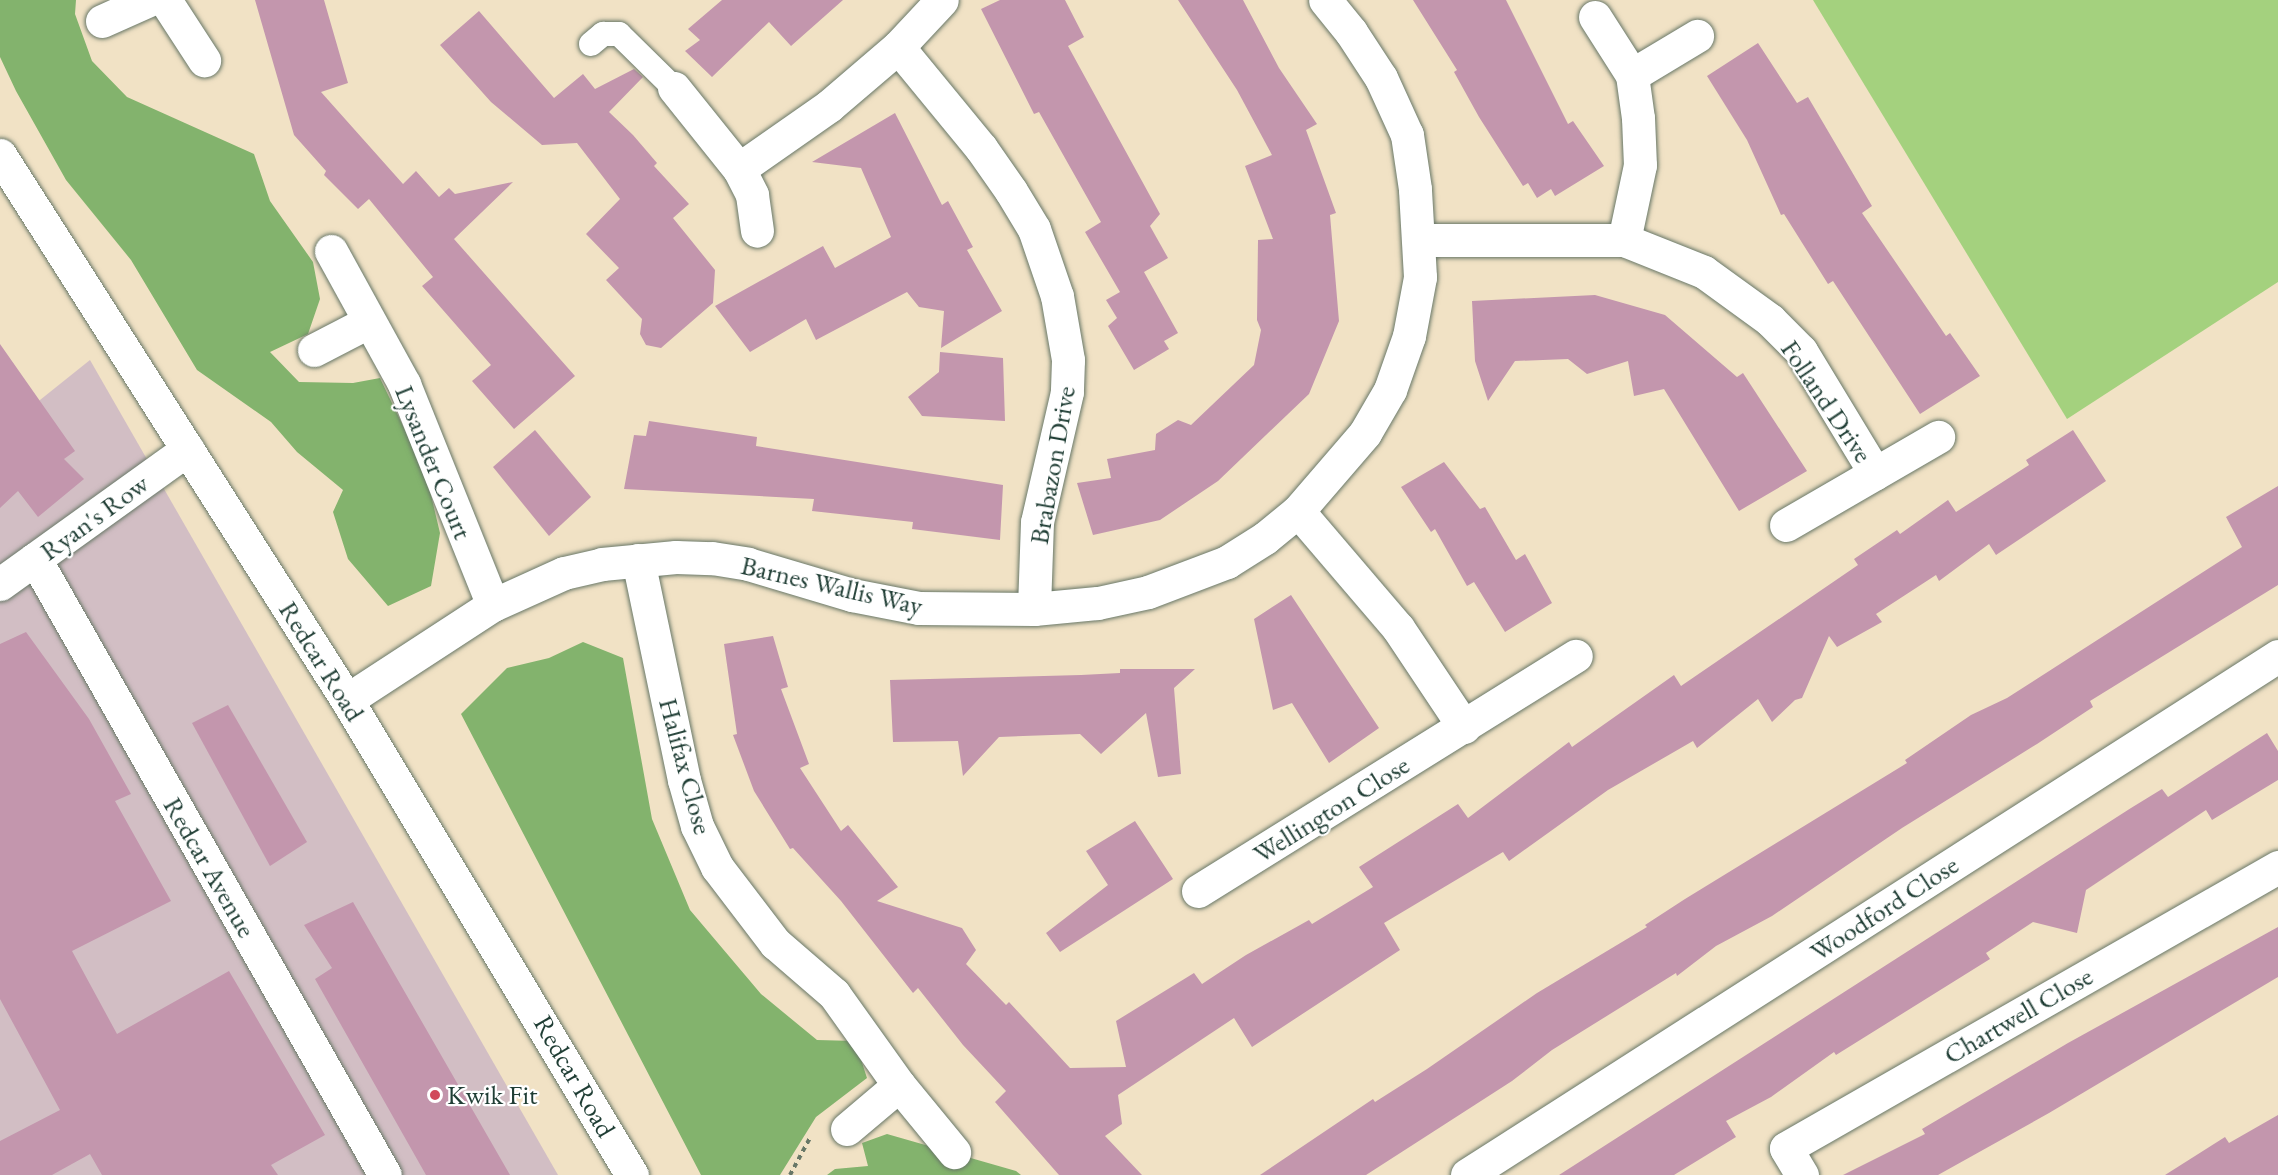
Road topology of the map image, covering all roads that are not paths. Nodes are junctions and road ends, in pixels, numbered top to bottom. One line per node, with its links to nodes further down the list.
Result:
1 (149, 0): 6 (street)
2 (165, 0): 10 (street)
3 (942, 0): 9 (street)
4 (1325, 0): 16 (street, Barnes Wallis Way)
5 (1595, 17): 11 (street)
6 (102, 21)
7 (1696, 36): 11 (street)
8 (591, 44): 12 (lane)
9 (898, 47): 14 (street); 30 (street, Brabazon Drive)
10 (204, 60)
11 (1632, 75): 17 (street)
12 (674, 88): 14 (street)
13 (0, 155): 22 (street, Redcar Road)
14 (739, 169): 15 (street)
15 (758, 231)
16 (1419, 240): 17 (street, Folland Drive); 24 (street, Barnes Wallis Way)
17 (1624, 240): 23 (street, Folland Drive)
18 (331, 251): 19 (street, Lysander Court)
19 (368, 322): 20 (street); 29 (street, Lysander Court)
20 (314, 350)
21 (1938, 437): 23 (street, Folland Drive)
22 (188, 449): 26 (street, Ryan's Row); 33 (street, Redcar Road)
23 (1875, 472): 25 (street, Folland Drive)
24 (1298, 511): 30 (street, Barnes Wallis Way); 34 (street)
25 (1786, 525)
26 (35, 559): 28 (street, Ryan's Row); 41 (street, Redcar Avenue)
27 (638, 560): 29 (street, Barnes Wallis Way); 30 (street, Barnes Wallis Way); 37 (street, Halifax Close)
28 (0, 584)
29 (493, 605): 33 (street, Barnes Wallis Way)
30 (1034, 609)
31 (1576, 656): 34 (street, Wellington Close)
32 (2274, 668): 40 (street, Woodford Close)
33 (347, 700): 42 (street, Redcar Road)
34 (1464, 727): 36 (street, Wellington Close)
35 (2278, 867): 43 (street, Chartwell Close)
36 (1198, 891)
37 (899, 1085): 38 (street); 39 (street, Halifax Close)
38 (847, 1129)
39 (954, 1152)
40 (1485, 1170)
41 (385, 1175)
42 (632, 1175)
43 (1802, 1175)

